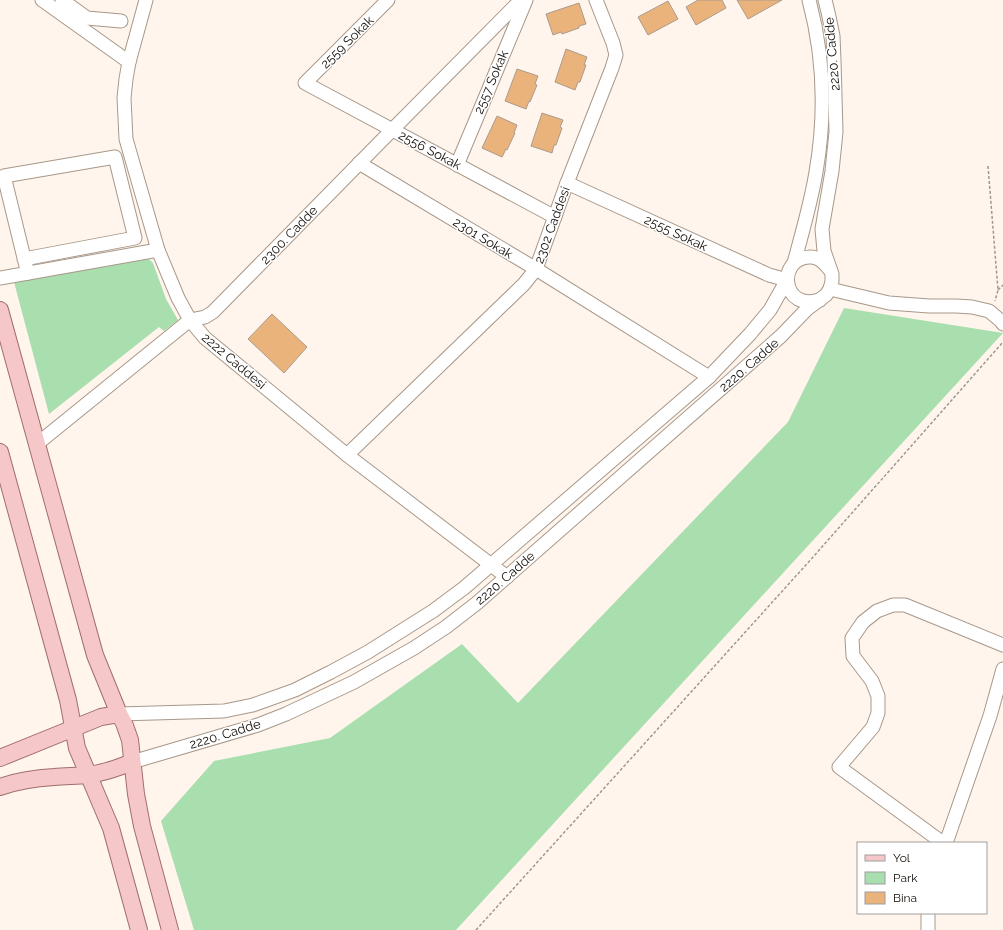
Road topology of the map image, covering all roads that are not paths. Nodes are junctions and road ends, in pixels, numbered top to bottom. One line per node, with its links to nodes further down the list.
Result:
1 (42, 0): 11 (street)
2 (63, 0): 10 (street)
3 (146, 0): 11 (street, 2222 Caddesi)
4 (388, 0): 12 (street, 2559 Sokak)
5 (521, 0): 13 (street, 2300. Cadde)
6 (526, 0): 15 (street, 2557 Sokak)
7 (596, 0): 16 (street, 2302 Caddesi)
8 (809, 0): 20 (street, 2220. Cadde)
9 (825, 0): 23 (street, 2220. Cadde)
10 (122, 21)
11 (129, 62): 18 (street, 2222 Caddesi)
12 (305, 83): 13 (street, 2556 Sokak)
13 (392, 130): 14 (street, 2300. Cadde); 15 (street, 2556 Sokak)
14 (359, 163): 21 (street, 2301 Sokak); 29 (street, 2300. Cadde)
15 (457, 164): 17 (street, 2556 Sokak)
16 (567, 183): 17 (street, 2302 Caddesi); 25 (street, 2555 Sokak)
17 (555, 217): 21 (street, 2302 Caddesi)
18 (158, 250): 22 (street); 29 (street, 2222 Caddesi)
19 (24, 258): 19 (street); 22 (street)
20 (794, 264): 23 (street); 25 (street, 2220. Cadde)
21 (536, 269): 31 (street, 2301 Sokak); 34 (street, 2302 Caddesi)
22 (28, 273): 24 (street)
23 (832, 274): 26 (street, 2220. Cadde)
24 (0, 278)
25 (787, 280): 27 (street); 31 (street, 2220. Cadde)
26 (830, 289): 27 (street, 2220. Cadde); 30 (street)
27 (820, 300): 37 (street, 2220. Cadde)
28 (0, 310): 32 (main road)
29 (190, 320): 32 (street, 2300. Cadde); 34 (street, 2222 Caddesi)
30 (1003, 324)
31 (709, 377): 36 (street, 2220. Cadde)
32 (37, 444): 41 (main road)
33 (0, 452): 35 (main road)
34 (347, 455): 36 (street, 2222 Caddesi)
35 (2, 470): 43 (main road)
36 (490, 565): 37 (street, 2222 Caddesi); 41 (street, 2220. Cadde)
37 (506, 577): 45 (street, 2220. Cadde)
38 (1003, 645): 48 (street)
39 (1003, 669): 42 (street)
40 (1003, 712): 42 (street)
41 (119, 714): 43 (main road); 45 (main road)
42 (990, 716): 49 (street)
43 (74, 728): 44 (main road); 46 (main road)
44 (0, 758)
45 (132, 762): 46 (main road); 52 (main road)
46 (88, 775): 47 (main road); 51 (main road)
47 (0, 787)
48 (944, 842)
49 (945, 842)
50 (928, 914): 53 (street)
51 (139, 930)
52 (170, 930)
53 (928, 930)

